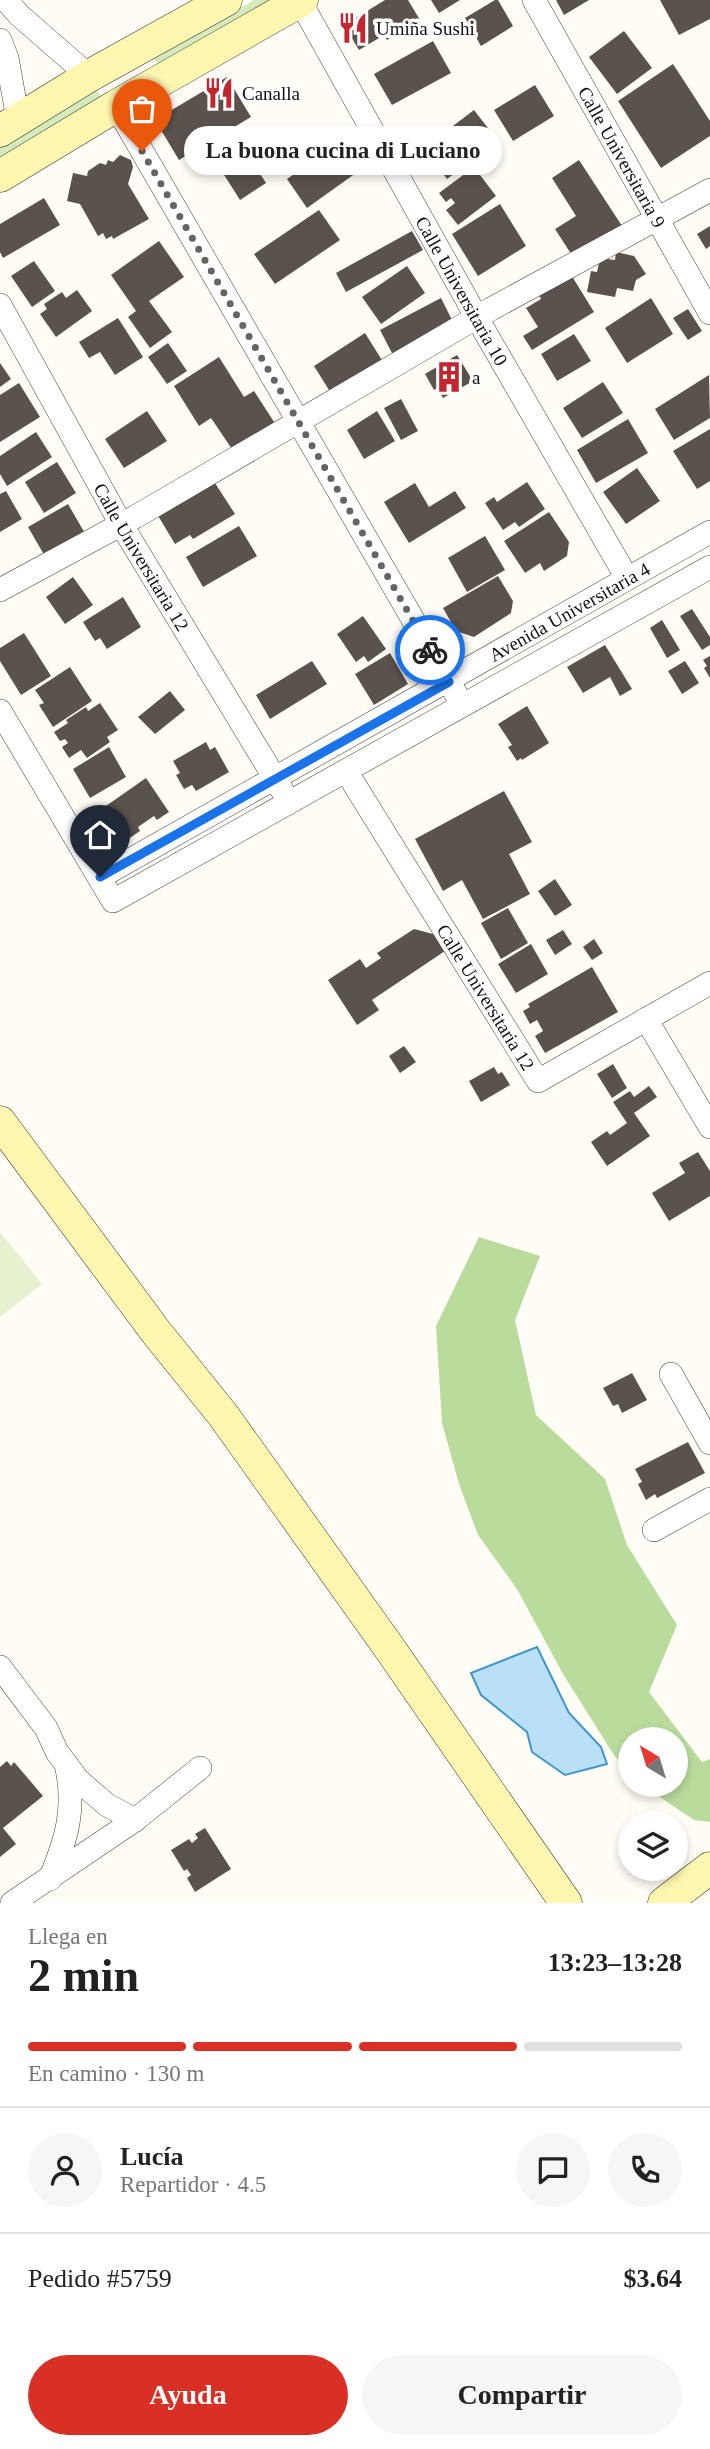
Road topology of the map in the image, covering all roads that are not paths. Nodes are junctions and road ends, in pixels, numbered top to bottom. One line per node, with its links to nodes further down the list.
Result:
1 (226, 0): 7 (street)
2 (534, 0): 12 (street, Calle Universitaria 9)
3 (301, 1): 8 (street); 15 (street, Calle Universitaria 10)
4 (12, 8): 5 (street); 7 (street)
5 (0, 29)
6 (0, 40): 9 (street)
7 (89, 76): 9 (street)
8 (116, 106): 10 (street); 16 (street)
9 (9, 125)
10 (0, 176)
11 (710, 190): 12 (street)
12 (657, 220): 14 (street, Calle Universitaria 9); 15 (street)
13 (0, 305): 17 (street, Calle Universitaria 12)
14 (710, 313)
15 (477, 318): 16 (street); 20 (street, Calle Universitaria 10)
16 (299, 422): 17 (street); 23 (street)
17 (121, 524): 21 (street); 27 (street, Calle Universitaria 12)
18 (710, 532): 20 (street, Avenida Universitaria 4)
19 (710, 567): 22 (street, Avenida Universitaria 4)
20 (637, 573): 22 (street, Calle Universitaria 10); 23 (street, Avenida Universitaria 4)
21 (0, 590)
22 (662, 594): 24 (street, Avenida Universitaria 4)
23 (449, 682): 24 (street); 27 (street, Avenida Universitaria 4)
24 (463, 705): 26 (street, Avenida Universitaria 4)
25 (0, 711): 29 (street)
26 (346, 771): 28 (street, Avenida Universitaria 4); 31 (street, Calle Universitaria 12)
27 (275, 778): 28 (street, Calle Universitaria 12); 29 (street, Avenida Universitaria 4)
28 (289, 803): 29 (street, Avenida Universitaria 4)
29 (100, 877)
30 (710, 983): 31 (street)
31 (646, 1019): 33 (street)
32 (0, 1122): 45 (street)
33 (710, 1127)
34 (671, 1374): 35 (street)
35 (710, 1443)
36 (710, 1499): 37 (street)
37 (654, 1530)
38 (0, 1667): 39 (street)
39 (66, 1764): 41 (street); 43 (street)
40 (200, 1768): 41 (street)
41 (135, 1820): 43 (street)
42 (710, 1868): 46 (street)
43 (50, 1879): 44 (street)
44 (12, 1903)
45 (566, 1903)
46 (664, 1903)

